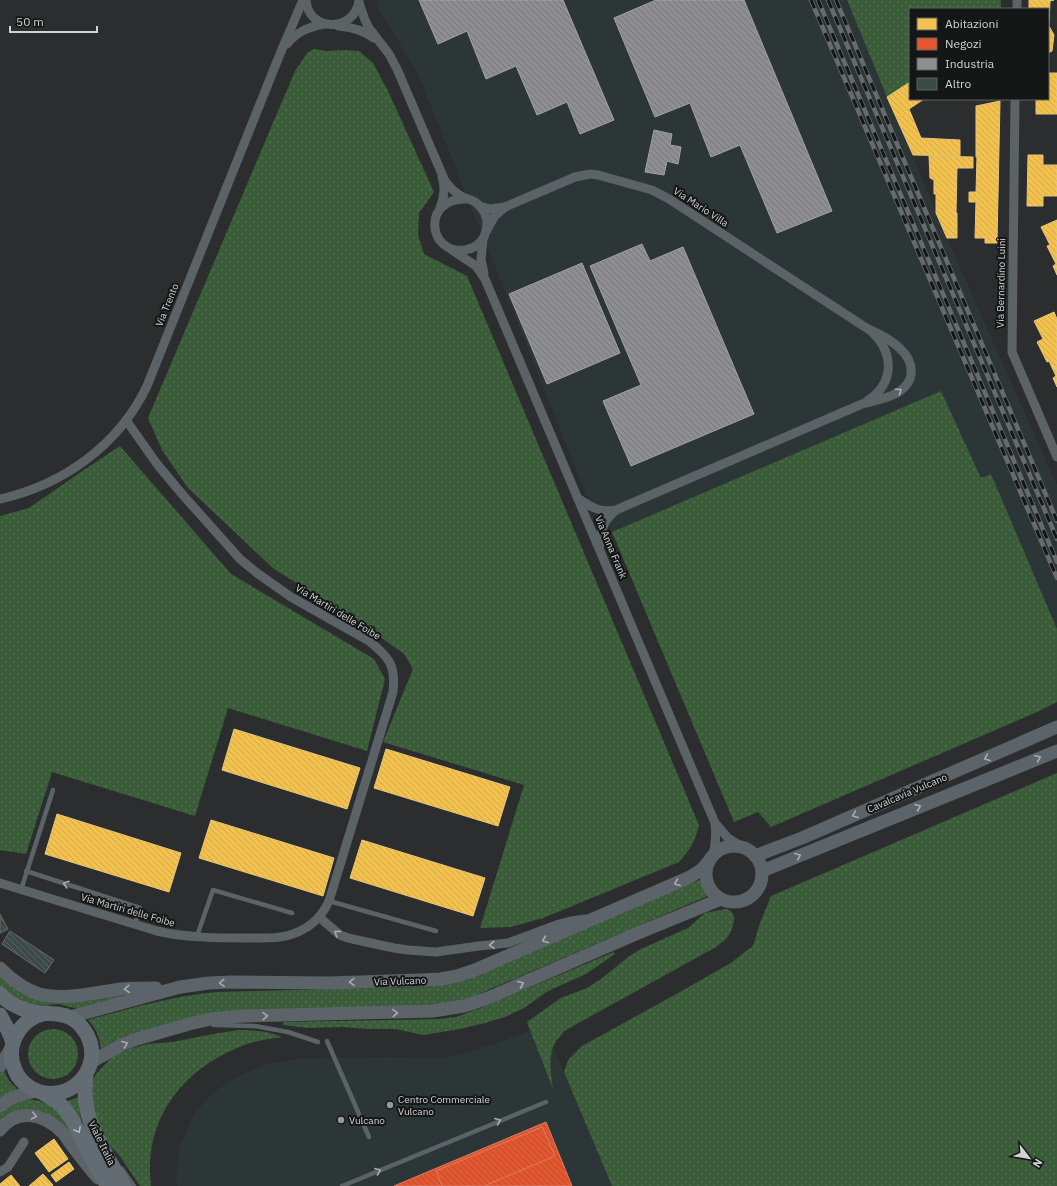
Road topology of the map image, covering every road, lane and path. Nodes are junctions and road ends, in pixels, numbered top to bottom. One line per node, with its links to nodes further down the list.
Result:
1 (304, 0): 3 (street, Via Trento); 5 (street, Via Trento)
2 (359, 2): 3 (street, Via Trento); 4 (street)
3 (328, 25): 4 (street); 5 (street, Via Trento)
4 (380, 42): 7 (street)
5 (280, 54): 17 (street, Via Trento)
6 (1015, 100): 18 (street, Via Bernardino Luini)
7 (442, 174): 8 (street); 11 (street)
8 (466, 198): 9 (street); 11 (street)
9 (481, 207): 10 (street, Via Mario Villa); 12 (street)
10 (505, 207): 12 (street, Via Mario Villa); 15 (street, Via Mario Villa)
11 (440, 209): 13 (street)
12 (485, 236): 13 (street); 14 (street, Via Anna Frank)
13 (452, 250): 14 (street, Via Anna Frank)
14 (485, 279): 20 (street, Via Anna Frank)
15 (868, 329): 16 (street, Via Mario Villa); 16 (street, Via Mario Villa, one-way to 15)
16 (862, 404): 21 (street, Via Mario Villa)
17 (126, 420): 19 (street, Via Trento); 35 (street, Via Martiri delle Foibe)
18 (1057, 457)
19 (0, 499)
20 (579, 499): 21 (street, Via Mario Villa); 22 (street, Via Anna Frank)
21 (616, 510): 22 (street, Via Mario Villa)
22 (599, 548): 26 (street, Via Anna Frank)
23 (1053, 729): 28 (main road, Cavalcavia Vulcano, one-way to 28)
24 (1057, 751): 31 (main road, Cavalcavia Vulcano, one-way to 24)
25 (53, 790): 30 (lane)
26 (715, 823): 27 (street, Via Anna Frank); 29 (street, Via Anna Frank)
27 (744, 848): 28 (main road); 29 (main road)
28 (755, 856): 31 (main road)
29 (711, 859): 34 (main road); 38 (main road, Via Vulcano, one-way to 38)
30 (26, 871): 33 (lane); 39 (lane, one-way to 30)
31 (762, 871): 34 (main road)
32 (0, 883): 33 (street, Via Martiri delle Foibe)
33 (21, 890): 39 (street, Via Martiri delle Foibe)
34 (721, 899): 48 (main road, one-way to 34)
35 (329, 900): 37 (street, Via Martiri delle Foibe); 40 (lane)
36 (292, 913): 41 (lane)
37 (319, 918): 38 (street, one-way to 37); 41 (street, Via Martiri delle Foibe)
38 (596, 918): 43 (main road, Via Vulcano, one-way to 43)
39 (135, 924): 41 (street, Via Martiri delle Foibe)
40 (436, 931)
41 (197, 936)
42 (0, 968): 43 (main road, one-way to 42)
43 (180, 987): 47 (main road, Via Vulcano)
44 (0, 994): 45 (main road)
45 (47, 1013): 47 (main road); 51 (main road)
46 (0, 1016): 51 (main road, Viale Italia)
47 (70, 1017): 53 (main road, Viale Italia)
48 (189, 1024): 49 (lane); 53 (main road, one-way to 48)
49 (318, 1042)
50 (327, 1042): 58 (lane)
51 (12, 1045): 52 (main road); 54 (main road, Viale Italia)
52 (0, 1066)
53 (88, 1068): 54 (main road); 60 (main road, Viale Italia)
54 (39, 1092): 56 (main road); 63 (main road, Viale Italia, one-way to 63)
55 (546, 1102): 66 (lane, one-way to 55)
56 (0, 1106)
57 (0, 1130): 62 (main road, one-way to 62)
58 (369, 1137)
59 (24, 1142): 61 (street)
60 (101, 1144): 64 (main road, Viale Italia); 65 (lane)
61 (0, 1172)
62 (104, 1186)
63 (108, 1186)
64 (124, 1186)
65 (134, 1186)
66 (342, 1186)

